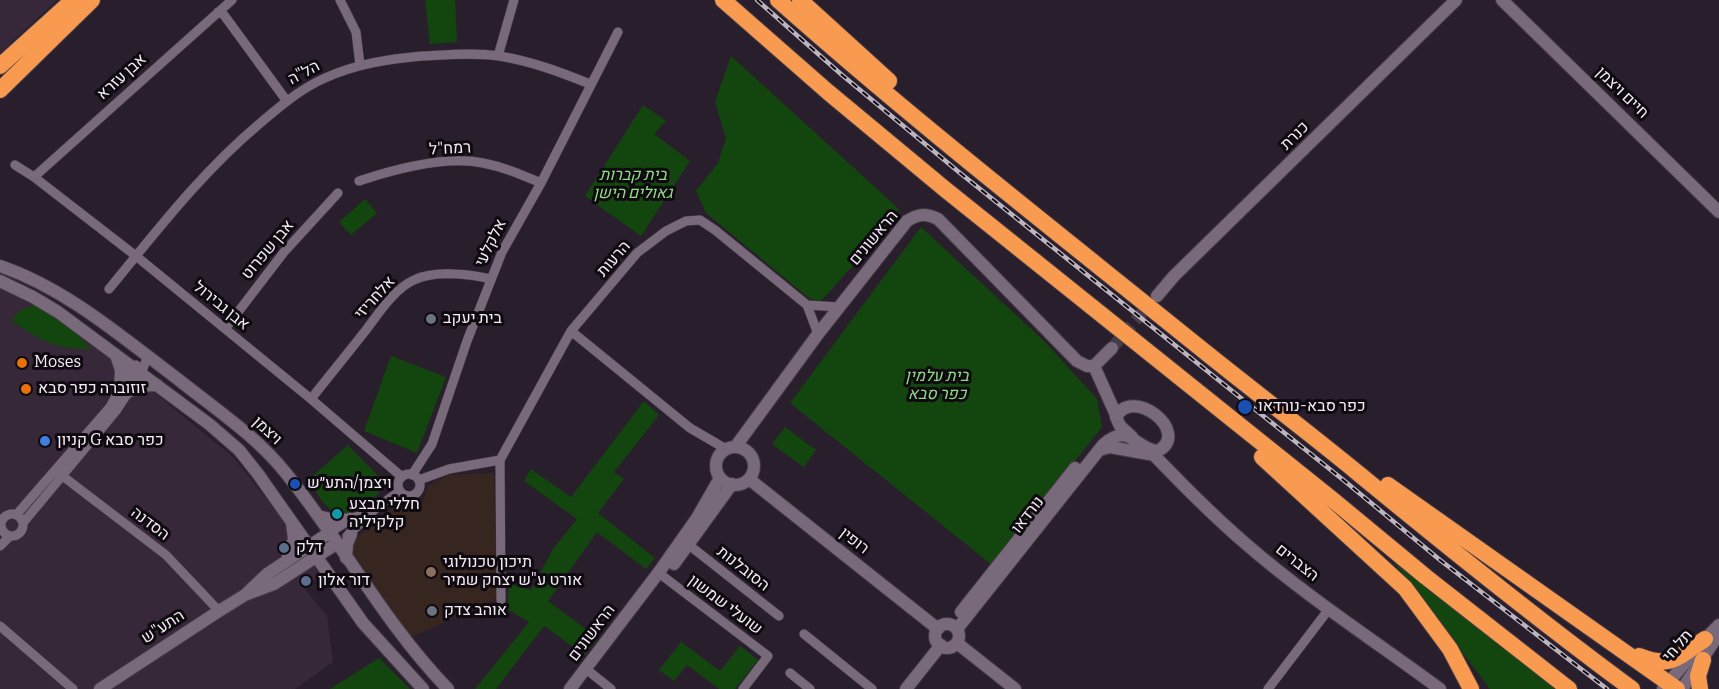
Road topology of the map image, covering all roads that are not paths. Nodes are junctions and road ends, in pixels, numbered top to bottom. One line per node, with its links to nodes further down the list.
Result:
1 (73, 0): 16 (highway)
2 (92, 0): 18 (highway)
3 (231, 0): 12 (street, אבן עזרא)
4 (340, 0): 15 (street)
5 (514, 0): 14 (street)
6 (708, 0): 24 (highway)
7 (723, 0): 24 (highway)
8 (778, 0): 26 (highway)
9 (800, 0): 26 (highway)
10 (1456, 0): 33 (street, כנרת)
11 (1502, 0): 27 (street, חיים ויצמן)
12 (218, 12): 19 (street); 21 (street, אבן עזרא)
13 (618, 32): 17 (street, אלקלעי)
14 (498, 56): 15 (street, הל"ה); 17 (street, הל"ה)
15 (360, 65): 19 (street, הל"ה)
16 (0, 66)
17 (590, 84): 23 (street, אלקלעי)
18 (0, 90)
19 (286, 100): 28 (street, הל"ה)
20 (15, 165): 21 (street, אבן גבירול)
21 (34, 177): 28 (street, אבן גבירול)
22 (359, 182): 23 (street, רמח"ל)
23 (541, 183): 30 (street, אלקלעי)
24 (946, 190): 44 (highway)
25 (338, 193): 36 (street, אבן שפרוט)
26 (1015, 198): 42 (highway)
27 (1719, 212)
28 (135, 256): 32 (street, הל"ה); 36 (street, אבן גבירול)
29 (0, 266): 41 (street, ויצמן)
30 (491, 279): 48 (street, אלחריזי); 57 (street, אלקלעי)
31 (0, 281): 40 (street, ויצמן)
32 (108, 289)
33 (1157, 296)
34 (807, 305): 35 (street); 37 (street, הרעות); 38 (street)
35 (839, 307): 38 (street, הראשונים); 43 (street, הראשונים)
36 (225, 329): 48 (street, אבן גבירול)
37 (571, 332): 52 (street); 55 (street, הרעות)
38 (818, 334): 52 (street, הראשונים)
39 (1112, 348): 43 (street)
40 (116, 354): 45 (street, ויצמן); 47 (street)
41 (148, 356): 45 (street); 63 (street, ויצמן)
42 (1215, 360): 93 (highway); 114 (highway)
43 (1094, 366): 50 (street)
44 (1165, 366): 112 (highway); 113 (highway)
45 (137, 370): 46 (street, ויצמן); 47 (street)
46 (157, 385): 47 (street); 66 (street, ויצמן)
47 (121, 393): 49 (street); 49 (street); 56 (street)
48 (311, 399): 57 (street, אבן גבירול)
49 (116, 411): 56 (street)
50 (1120, 414): 51 (street, הצברים); 54 (street); 87 (street, נורדאו)
51 (1132, 437): 53 (street, נורדאו); 54 (street, הצברים)
52 (731, 448): 58 (street); 59 (street)
53 (1098, 451): 54 (street); 87 (street, נורדאו)
54 (1150, 452): 82 (street, הצברים)
55 (500, 460): 57 (street); 81 (street, הרעות)
56 (59, 474): 64 (street); 83 (street, הסדנה)
57 (411, 477): 61 (street); 61 (street)
58 (720, 478): 60 (street); 102 (street, הראשונים)
59 (749, 479): 60 (street); 88 (street, רופין)
60 (732, 484): 71 (street, הראשונים)
61 (400, 491): 62 (street)
62 (375, 509): 65 (street); 69 (street)
63 (318, 516): 65 (street); 68 (street, ויצמן)
64 (20, 519): 67 (street); 67 (street)
65 (351, 519): 68 (street)
66 (292, 522): 73 (street, ויצמן); 76 (street)
67 (4, 532): 72 (street)
68 (329, 533): 70 (street, ויצמן); 73 (street, התע"ש)
69 (351, 534): 70 (street); 75 (street)
70 (336, 544): 74 (street); 75 (street, ויצמן)
71 (689, 545): 78 (street, הראשונים); 84 (street, הסובלנות)
72 (0, 546)
73 (308, 546): 74 (street, ויצמן); 76 (street, התע"ש)
74 (316, 557): 77 (street, התע"ש); 79 (street, ויצמן)
75 (346, 558): 101 (street, ויצמן)
76 (287, 560): 80 (street, התע"ש)
77 (298, 569): 79 (street); 80 (street, התע"ש)
78 (664, 577): 95 (street, הראשונים); 105 (street, שועלי שמשון)
79 (330, 578): 100 (street, ויצמן)
80 (245, 595): 83 (street, התע"ש)
81 (501, 600)
82 (1329, 609): 110 (street); 111 (street, הצברים)
83 (219, 611): 99 (street, התע"ש)
84 (779, 616)
85 (1719, 625): 90 (street, תל חי)
86 (0, 626): 98 (street)
87 (954, 627): 88 (street); 91 (street)
88 (938, 628): 92 (street)
89 (804, 634): 107 (street)
90 (1712, 636): 93 (highway); 94 (street, תל חי); 97 (street, תל חי)
91 (957, 643): 92 (street); 109 (street)
92 (940, 645): 108 (street)
93 (1617, 647): 97 (highway)
94 (1703, 660): 97 (street, תל חי); 115 (highway)
95 (591, 673): 103 (street, הראשונים); 104 (street)
96 (790, 673): 106 (street)
97 (1672, 687)
98 (73, 689)
99 (100, 689)
100 (423, 689)
101 (448, 689)
102 (570, 689)
103 (578, 689)
104 (611, 689)
105 (743, 689)
106 (810, 689)
107 (872, 689)
108 (906, 689)
109 (1016, 689)
110 (1268, 689)
111 (1440, 689)
112 (1473, 689)
113 (1569, 689)
114 (1632, 689)
115 (1700, 689)

